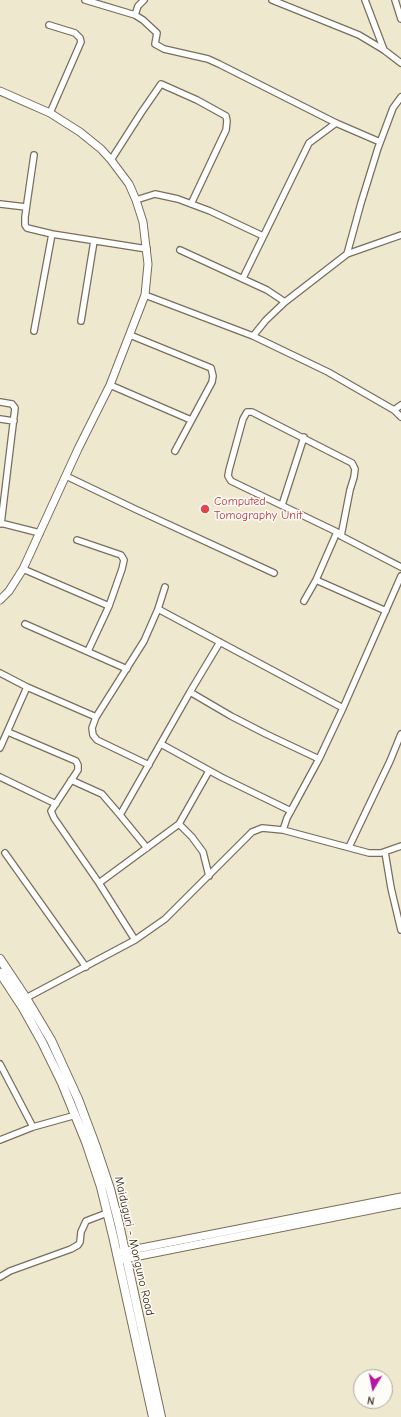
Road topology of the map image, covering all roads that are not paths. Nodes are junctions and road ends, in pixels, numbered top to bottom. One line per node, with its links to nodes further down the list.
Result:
1 (85, 0): 6 (street)
2 (144, 0): 6 (street)
3 (272, 0): 9 (street)
4 (365, 0): 9 (street)
5 (395, 0): 7 (street)
6 (135, 15): 14 (street)
7 (401, 19)
8 (49, 25): 13 (street)
9 (384, 50): 10 (street)
10 (401, 63)
11 (0, 92): 13 (street)
12 (401, 97): 15 (street)
13 (50, 113): 17 (street)
14 (336, 123): 15 (street); 24 (street)
15 (380, 142): 28 (street)
16 (34, 155): 21 (street)
17 (111, 160): 18 (street); 20 (street)
18 (136, 200): 20 (street); 26 (street)
19 (0, 204): 21 (street)
20 (191, 204): 24 (street)
21 (26, 207): 22 (street)
22 (52, 234): 25 (street); 33 (street)
23 (401, 235): 28 (street)
24 (263, 236): 29 (street)
25 (94, 241): 26 (street); 32 (street)
26 (147, 249): 30 (street)
27 (180, 250): 29 (street)
28 (347, 254): 31 (street)
29 (243, 278): 31 (street)
30 (145, 295): 34 (street); 35 (street)
31 (285, 302): 35 (street)
32 (80, 321)
33 (34, 331)
34 (130, 335): 36 (street); 42 (street)
35 (253, 336): 39 (street)
36 (110, 385): 42 (street); 46 (street)
37 (0, 402): 43 (street)
38 (401, 405): 39 (street)
39 (394, 410): 40 (street)
40 (401, 417)
41 (0, 419): 43 (street)
42 (191, 420): 45 (street)
43 (14, 421): 48 (street)
44 (304, 437): 47 (street); 47 (street); 50 (street)
45 (174, 451)
46 (66, 476): 49 (street); 54 (street)
47 (282, 505): 50 (street)
48 (0, 524): 49 (street)
49 (40, 534): 53 (street)
50 (339, 534): 52 (street); 56 (street)
51 (77, 540): 60 (street)
52 (401, 567)
53 (23, 569): 58 (street); 60 (street)
54 (274, 573)
55 (401, 576): 62 (street)
56 (316, 580): 59 (street); 62 (street)
57 (166, 587): 61 (street)
58 (0, 600)
59 (304, 601)
60 (109, 606): 65 (street)
61 (158, 608): 64 (street); 66 (street)
62 (386, 612): 70 (street)
63 (25, 624): 65 (street)
64 (220, 642): 69 (street); 70 (street)
65 (88, 652): 66 (street)
66 (127, 669): 71 (street)
67 (0, 673): 68 (street)
68 (27, 687): 71 (street); 72 (street)
69 (190, 692): 74 (street); 76 (street)
70 (343, 708): 76 (street)
71 (96, 717): 77 (street)
72 (8, 732): 75 (street); 80 (street)
73 (401, 736): 87 (street)
74 (161, 744): 77 (street); 78 (street)
75 (0, 748)
76 (319, 759): 82 (street)
77 (149, 764): 83 (street)
78 (209, 771): 82 (street); 84 (street)
79 (0, 777): 81 (street)
80 (71, 780): 81 (street); 83 (street)
81 (56, 804): 92 (street)
82 (292, 811): 85 (street)
83 (120, 814): 88 (street)
84 (179, 824): 88 (street); 91 (street)
85 (283, 830): 87 (street); 91 (street)
86 (401, 846): 90 (street)
87 (349, 847): 90 (street)
88 (147, 848): 92 (street)
89 (5, 852): 96 (street)
90 (386, 852): 93 (street)
91 (209, 876): 94 (street)
92 (100, 883): 94 (street)
93 (401, 930)
94 (135, 940): 96 (street)
95 (0, 959): 98 (main road, Maiduguri - Monguno Road)
96 (86, 966): 98 (street)
97 (0, 973): 100 (main road, Maiduguri - Monguno Road)
98 (26, 998): 106 (main road, Maiduguri - Monguno Road)
99 (0, 1064): 101 (street)
100 (76, 1115): 101 (street); 105 (main road, Maiduguri - Monguno Road)
101 (33, 1127): 102 (street)
102 (0, 1140)
103 (401, 1197): 106 (street)
104 (401, 1204): 106 (street)
105 (107, 1213): 106 (main road, Maiduguri - Monguno Road); 107 (street)
106 (122, 1256): 108 (main road, Maiduguri - Monguno Road); 109 (main road, Maiduguri - Monguno Road)
107 (0, 1277)
108 (153, 1417)
109 (160, 1417)

